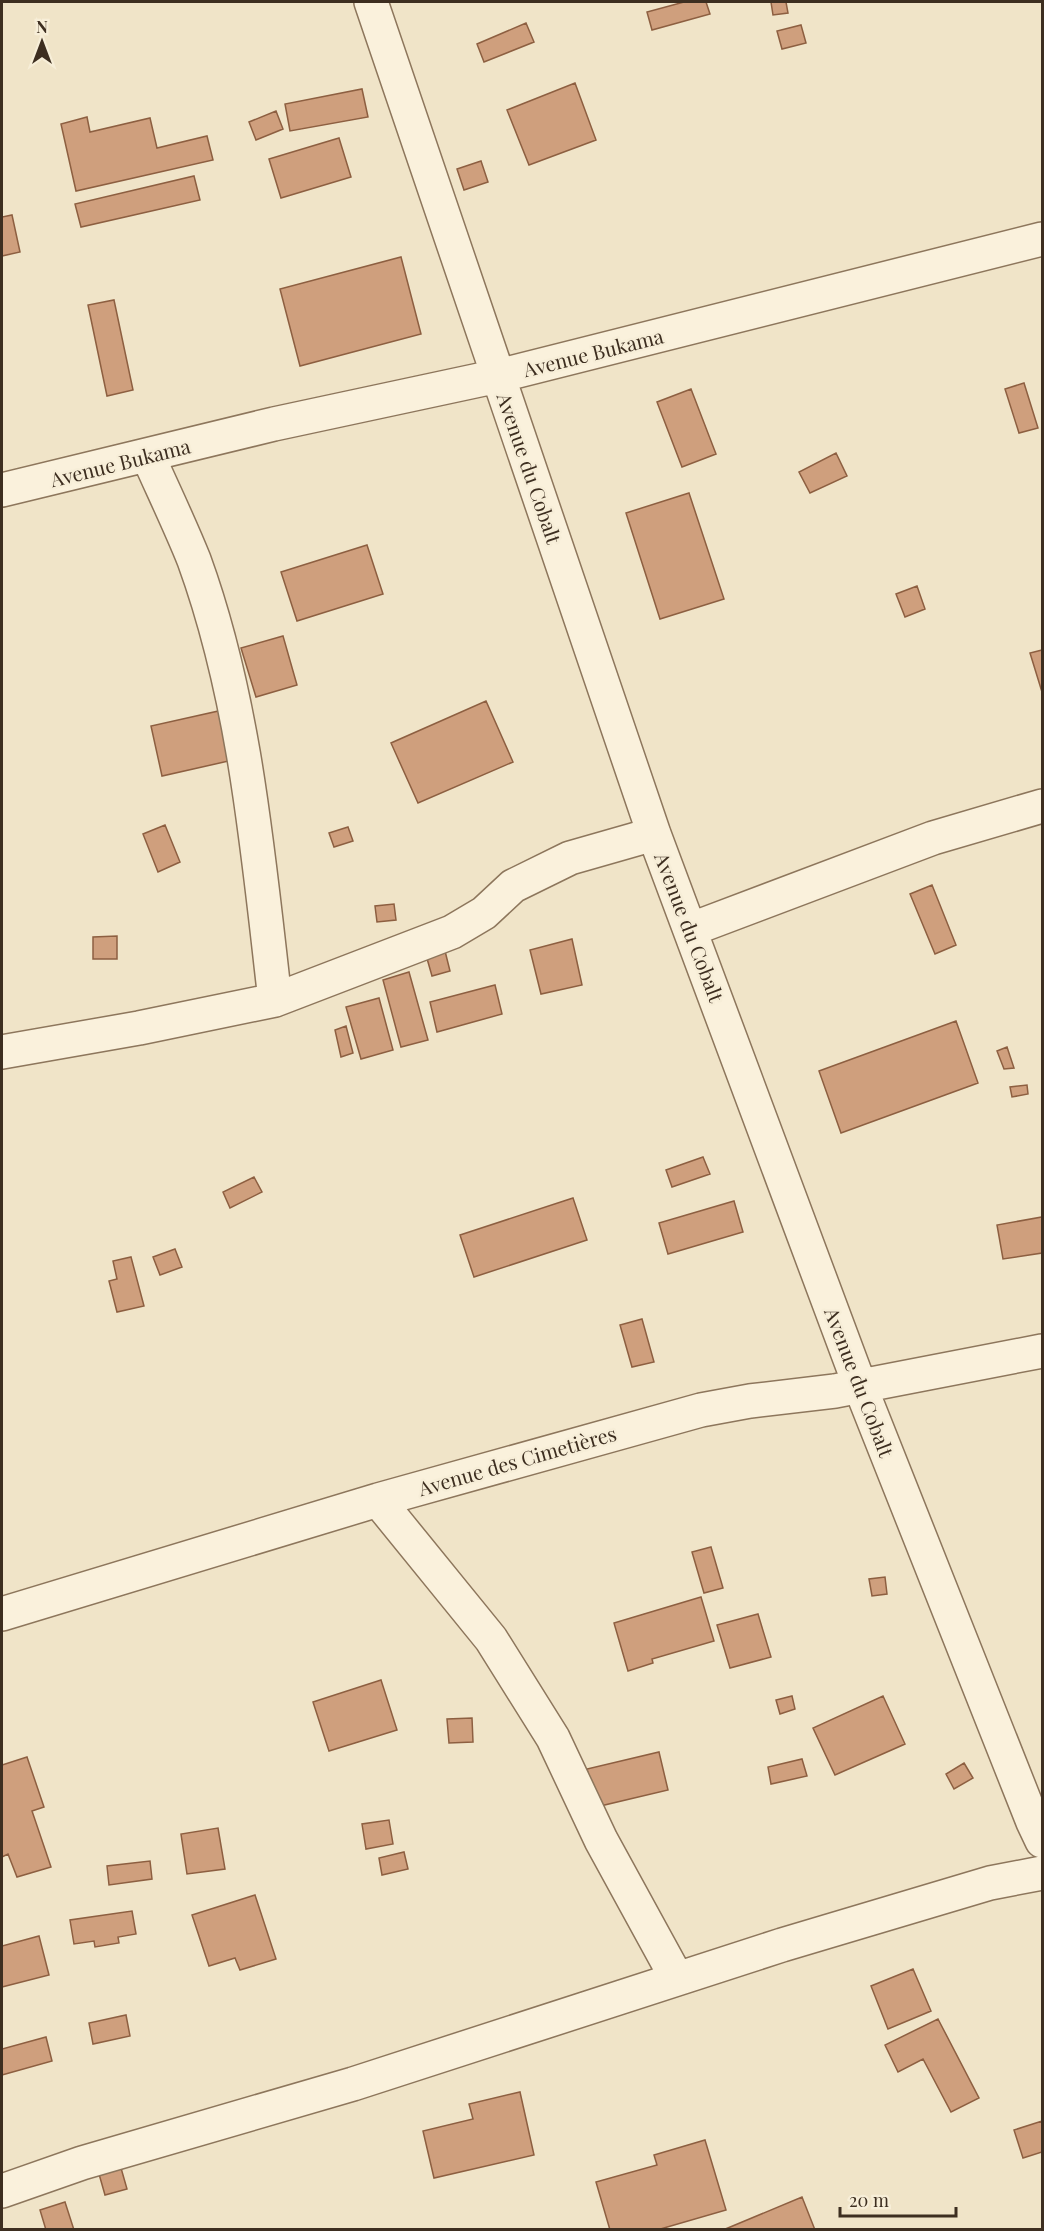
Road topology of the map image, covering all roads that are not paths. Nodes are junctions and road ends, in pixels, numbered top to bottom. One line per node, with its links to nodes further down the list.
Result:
1 (371, 2): 3 (street, Avenue du Cobalt)
2 (1042, 239): 3 (street, Avenue Bukama)
3 (498, 376): 4 (street, Avenue Bukama); 7 (street, Avenue du Cobalt)
4 (148, 456): 5 (street, Avenue Bukama); 9 (street)
5 (2, 490)
6 (1042, 806): 8 (street)
7 (654, 834): 8 (street, Avenue du Cobalt); 9 (street)
8 (692, 929): 12 (street, Avenue du Cobalt)
9 (275, 1000): 10 (street)
10 (2, 1052)
11 (1042, 1352): 12 (street, Avenue des Cimetières)
12 (860, 1386): 13 (street, Avenue des Cimetières); 15 (street, Avenue du Cobalt)
13 (378, 1500): 14 (street, Avenue des Cimetières); 17 (street)
14 (2, 1614)
15 (1042, 1840)
16 (1042, 1873): 17 (street)
17 (676, 1977): 18 (street)
18 (2, 2191)

